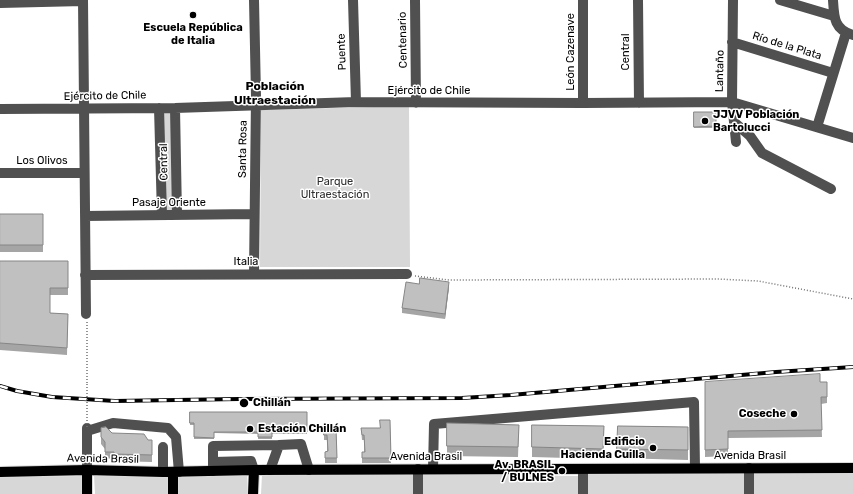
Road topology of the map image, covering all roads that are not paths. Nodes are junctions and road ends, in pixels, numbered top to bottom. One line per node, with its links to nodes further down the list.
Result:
1 (83, 0): 10 (street); 21 (street)
2 (254, 0): 19 (street, Santa Rosa)
3 (353, 0): 15 (street, Puente)
4 (415, 0): 17 (street, Centenario)
5 (583, 0): 20 (street, León Cazenave)
6 (638, 0): 18 (street, Central)
7 (733, 0): 13 (street, Lantaño)
8 (780, 0): 11 (street)
9 (833, 0): 11 (street)
10 (0, 3)
11 (834, 16): 12 (street)
12 (849, 34): 14 (street)
13 (732, 42): 14 (street, Río de la Plata); 16 (street, Lantaño)
14 (834, 73): 26 (street)
15 (356, 102): 17 (street, Ejército de Chile); 19 (street, Ejército de Chile)
16 (732, 102): 18 (street, Ejército de Chile); 25 (street, Lantaño); 26 (street, Ejército de Chile)
17 (416, 103): 20 (street, Ejército de Chile)
18 (639, 103): 20 (street, Ejército de Chile)
19 (256, 104): 23 (street, Ejército de Chile); 32 (street, Santa Rosa)
20 (584, 104)
21 (84, 108): 22 (street, Ejército de Chile); 24 (street, Ejército de Chile); 30 (street)
22 (159, 108): 23 (street, Ejército de Chile); 33 (street, Central)
23 (175, 108): 34 (street, Central)
24 (0, 109)
25 (734, 122): 28 (street, Lantaño); 31 (street)
26 (817, 127): 27 (street, Ejército de Chile)
27 (853, 138)
28 (736, 142)
29 (0, 173): 30 (street, Los Olivos)
30 (84, 173): 35 (street)
31 (831, 189)
32 (254, 214): 34 (street, Pasaje Oriente); 36 (street, Santa Rosa)
33 (162, 215): 34 (street, Pasaje Oriente); 35 (street, Pasaje Oriente)
34 (177, 215)
35 (85, 216): 38 (street)
36 (254, 274): 37 (street, Italia); 38 (street, Italia)
37 (407, 274)
38 (85, 275): 39 (street)
39 (86, 314)
40 (279, 445): 42 (street); 51 (street); 52 (street)
41 (163, 448): 54 (street)
42 (213, 466): 50 (main road, Avenida Brasil); 54 (main road, Avenida Brasil)
43 (695, 468): 44 (main road, Avenida Brasil); 47 (street); 48 (main road, Avenida Brasil)
44 (749, 468): 45 (main road, Avenida Brasil); 60 (street)
45 (853, 468)
46 (418, 469): 47 (main road, Avenida Brasil); 52 (main road, Avenida Brasil); 58 (street)
47 (433, 469): 48 (main road, Avenida Brasil)
48 (584, 469): 59 (street)
49 (87, 470): 53 (main road, Avenida Brasil); 54 (main road, Avenida Brasil); 54 (street); 55 (main road)
50 (254, 470): 51 (main road, Avenida Brasil); 57 (main road)
51 (270, 470): 52 (main road, Avenida Brasil)
52 (309, 470)
53 (0, 472)
54 (172, 472): 56 (main road)
55 (87, 494)
56 (173, 494)
57 (253, 494)
58 (418, 494)
59 (583, 494)
60 (749, 494)

